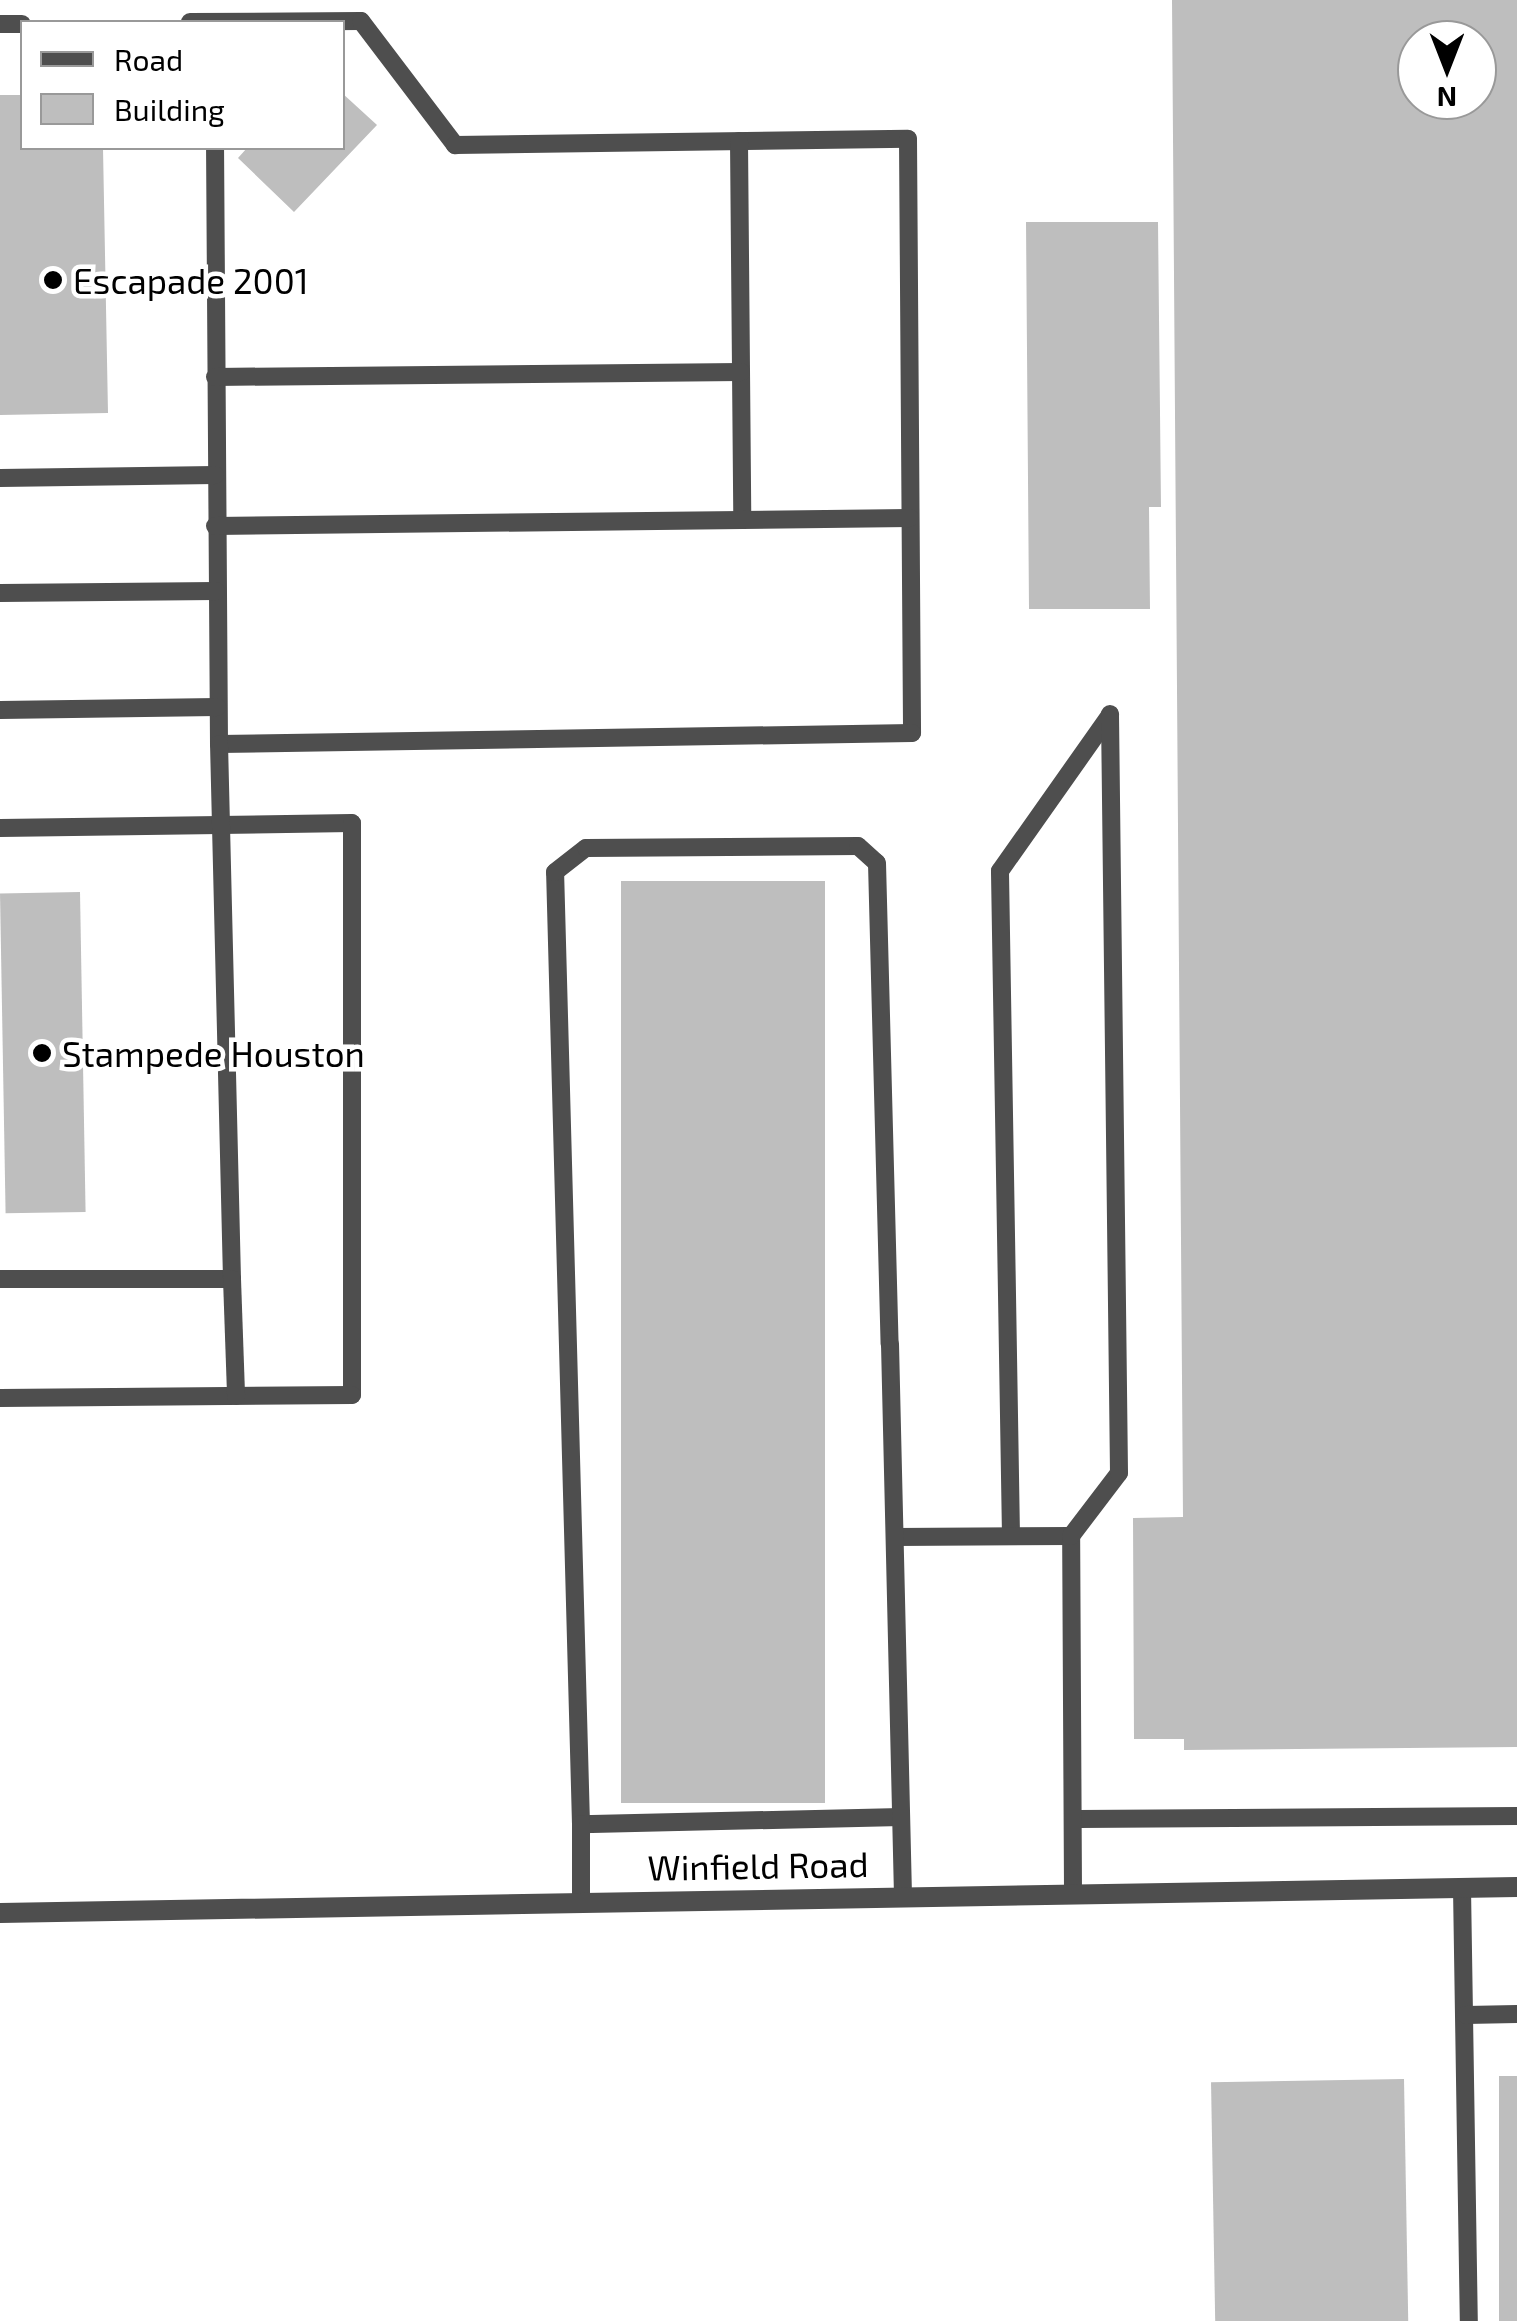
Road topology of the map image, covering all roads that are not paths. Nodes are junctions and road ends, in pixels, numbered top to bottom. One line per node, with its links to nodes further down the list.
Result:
1 (345, 21): 2 (lane)
2 (740, 141): 4 (lane); 8 (lane)
3 (215, 150): 5 (lane)
4 (740, 372): 5 (lane); 9 (lane)
5 (215, 377): 6 (lane)
6 (215, 476): 7 (lane); 10 (lane)
7 (0, 478)
8 (910, 518): 9 (lane); 15 (lane)
9 (742, 520): 10 (lane)
10 (215, 526): 11 (lane)
11 (216, 592): 12 (lane); 13 (lane)
12 (0, 593)
13 (217, 708): 14 (lane); 15 (lane)
14 (0, 710)
15 (219, 744): 16 (lane)
16 (224, 826): 17 (lane); 19 (lane); 20 (lane)
17 (0, 828)
18 (0, 1279): 19 (lane)
19 (232, 1279): 20 (lane)
20 (236, 1396): 21 (lane)
21 (0, 1398)
22 (1011, 1536): 23 (lane); 23 (lane); 24 (lane)
23 (1071, 1536): 27 (lane)
24 (895, 1537): 26 (lane); 28 (lane)
25 (1517, 1816): 27 (lane)
26 (901, 1818): 28 (lane); 32 (lane)
27 (1078, 1819): 31 (lane)
28 (580, 1824): 33 (lane)
29 (1517, 1887): 30 (street, Winfield Road)
30 (1462, 1888): 31 (street, Winfield Road); 36 (lane)
31 (1074, 1891): 32 (street, Winfield Road)
32 (903, 1895): 33 (street, Winfield Road)
33 (580, 1901): 34 (street, Winfield Road)
34 (0, 1913)
35 (1517, 2014): 36 (lane)
36 (1466, 2015): 37 (lane)
37 (1470, 2321)

